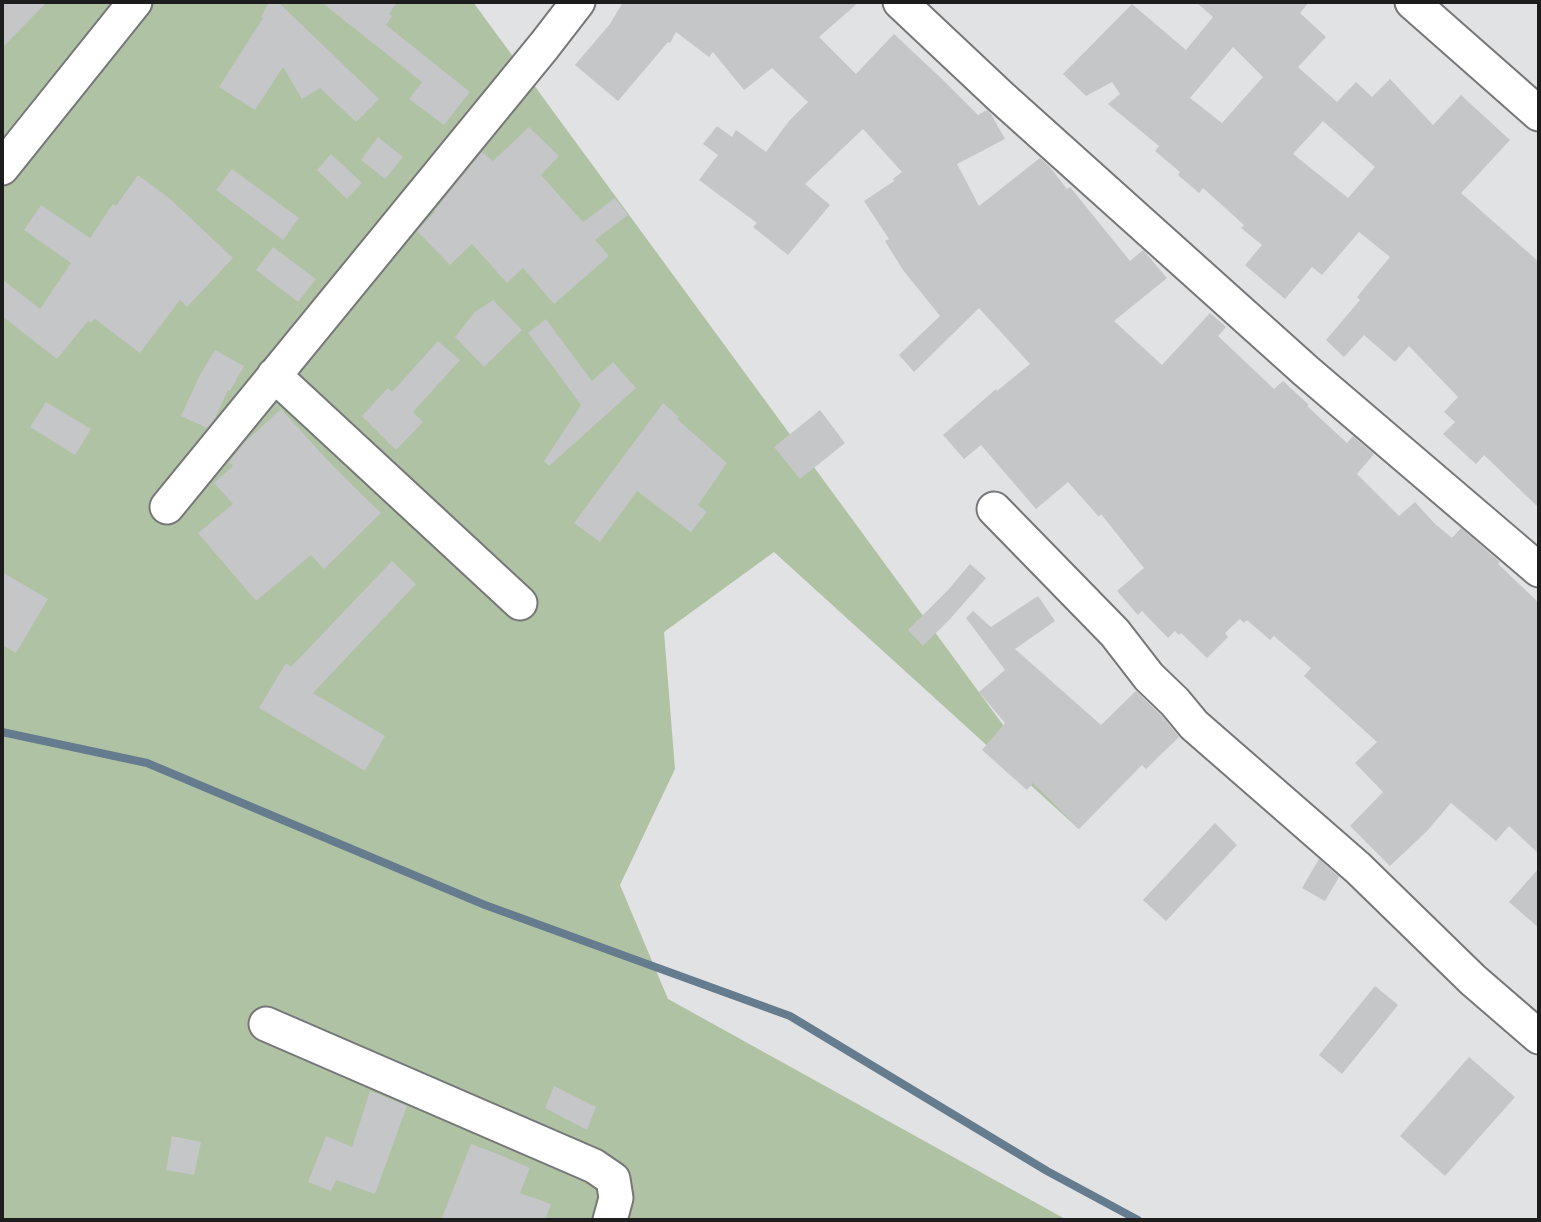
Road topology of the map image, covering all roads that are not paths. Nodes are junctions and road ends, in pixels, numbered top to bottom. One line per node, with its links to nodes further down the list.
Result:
1 (135, 2): 6 (street)
2 (578, 2): 7 (street)
3 (900, 2): 10 (street)
4 (1412, 2): 5 (street)
5 (1539, 114)
6 (2, 168)
7 (274, 375): 8 (street); 11 (street)
8 (167, 507)
9 (994, 509): 13 (street)
10 (1539, 570)
11 (520, 603)
12 (266, 1024): 14 (street)
13 (1539, 1037)
14 (610, 1220)

